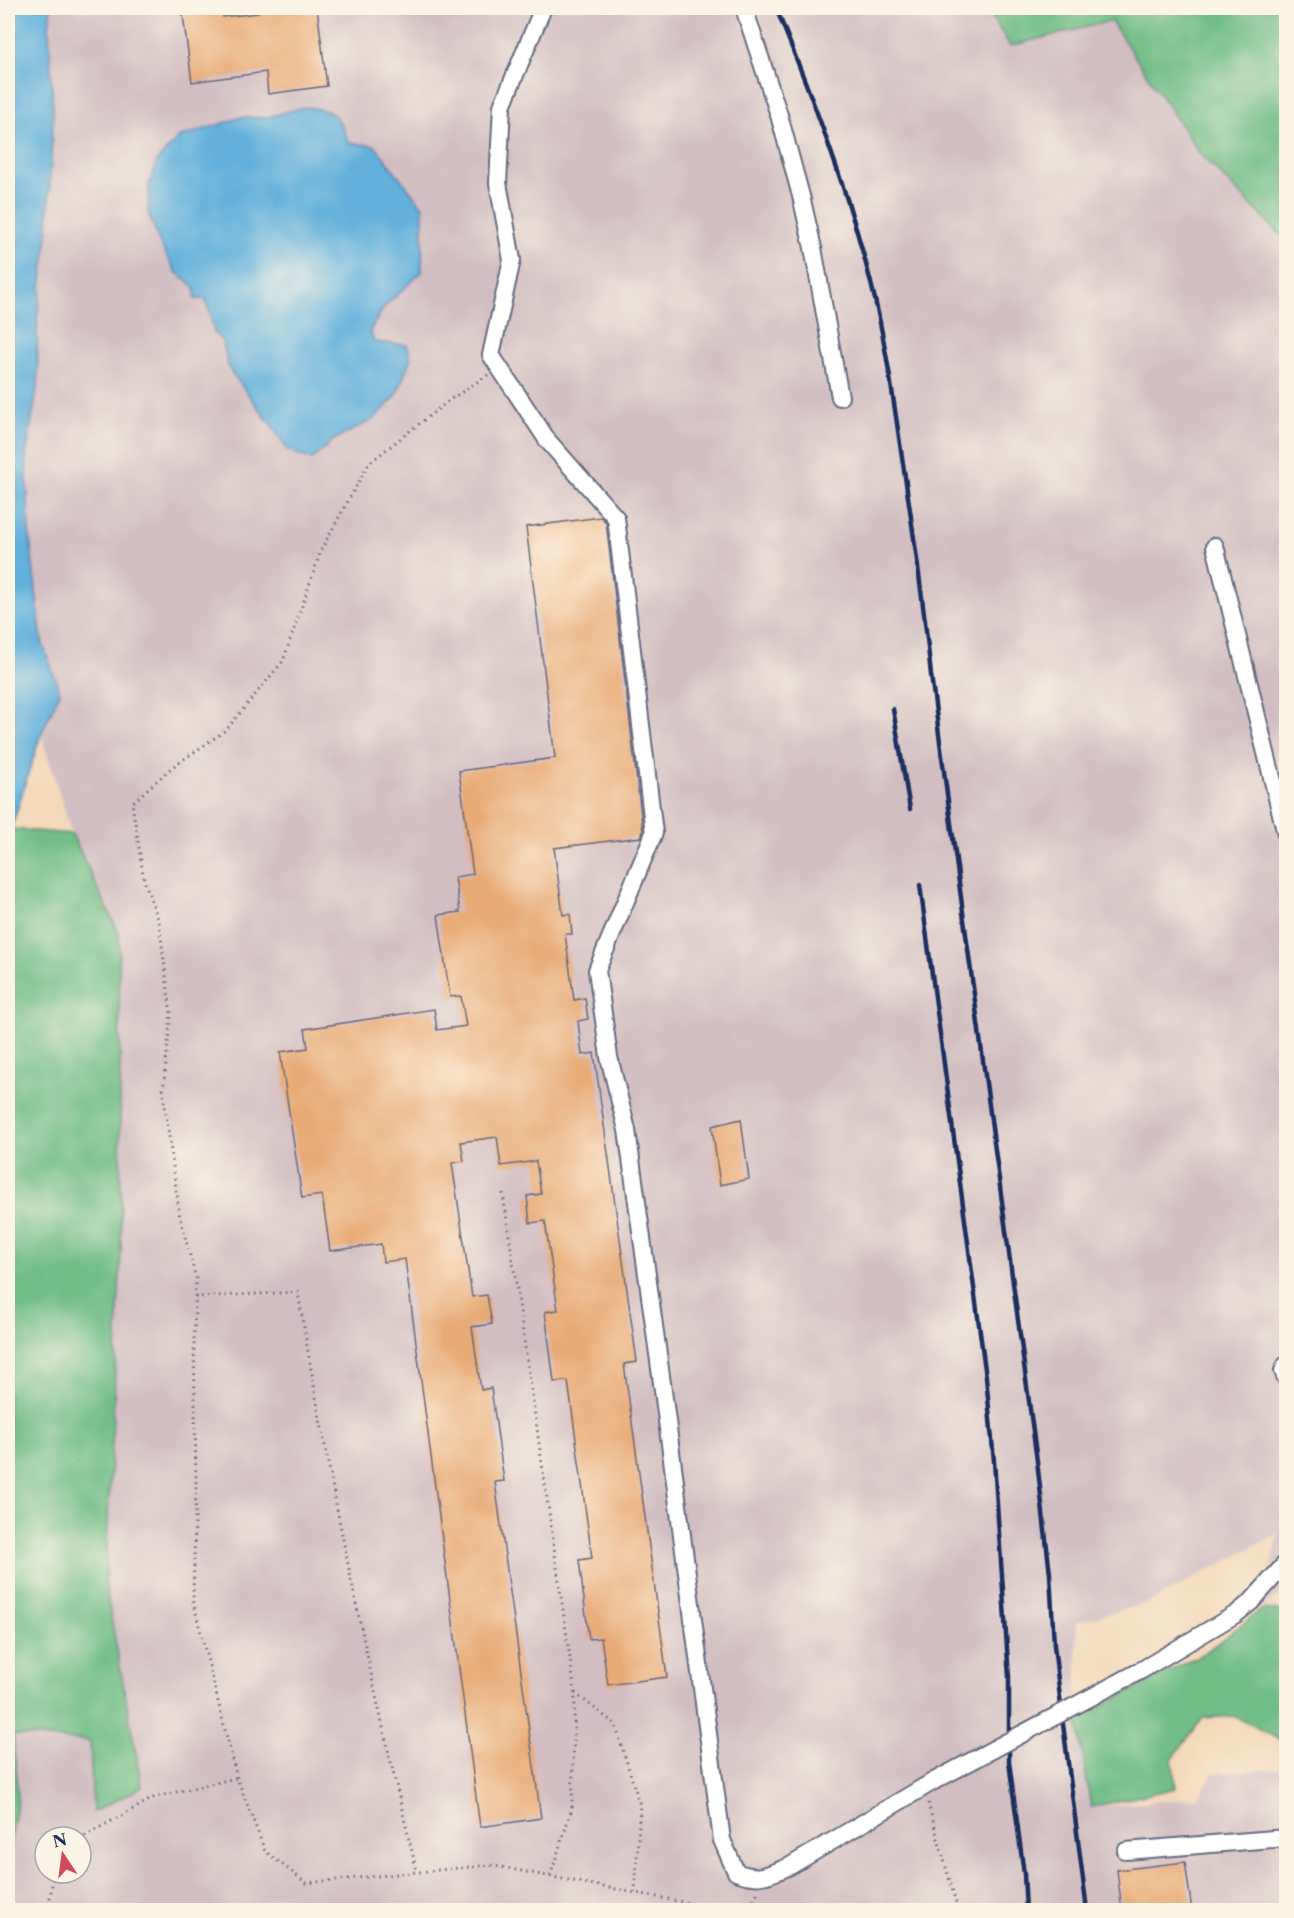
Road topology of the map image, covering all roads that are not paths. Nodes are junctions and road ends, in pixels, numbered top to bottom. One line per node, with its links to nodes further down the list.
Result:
1 (543, 8): 8 (lane, bridge)
2 (744, 8): 3 (lane)
3 (840, 397)
4 (1215, 546): 5 (lane)
5 (1287, 834)
6 (1287, 1365): 7 (lane)
7 (1287, 1378)
8 (1287, 1563)
9 (1287, 1838): 10 (lane)
10 (1126, 1851)

